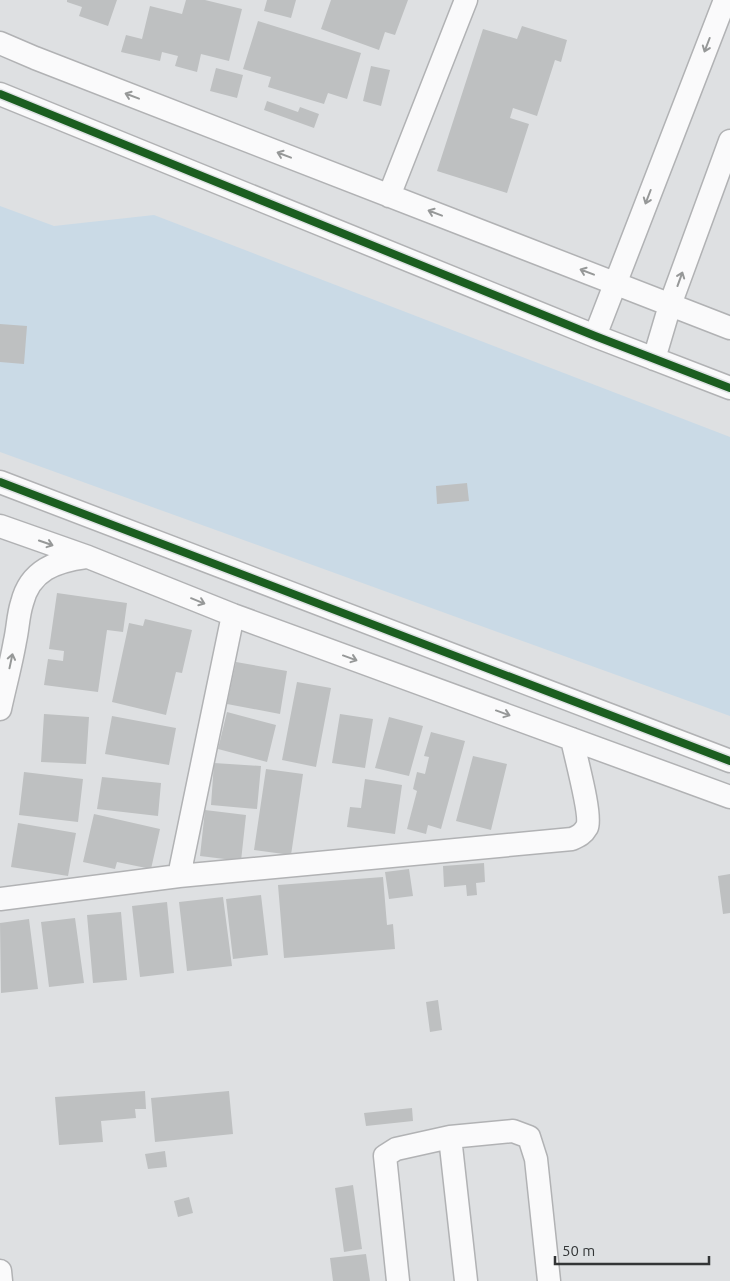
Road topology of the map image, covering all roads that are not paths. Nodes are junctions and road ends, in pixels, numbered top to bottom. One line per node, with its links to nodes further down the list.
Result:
1 (466, 0): 6 (street)
2 (725, 0): 7 (street, one-way to 7)
3 (0, 43): 6 (street, one-way to 3)
4 (0, 94): 10 (street)
5 (730, 141): 8 (street, one-way to 5)
6 (390, 196): 7 (street, one-way to 6)
7 (614, 283): 8 (street); 10 (street)
8 (670, 305): 9 (street); 11 (street)
9 (730, 328)
10 (595, 336): 11 (street)
11 (654, 359): 12 (street)
12 (730, 388)
13 (0, 482): 19 (street)
14 (0, 526): 15 (street, one-way to 15)
15 (88, 557): 16 (street, one-way to 16); 17 (street, one-way to 15)
16 (232, 614): 18 (street, one-way to 18); 21 (street)
17 (0, 709)
18 (572, 739): 20 (street); 21 (street)
19 (730, 761)
20 (730, 797)
21 (178, 876): 22 (street)
22 (0, 899)
23 (450, 1137): 26 (street); 27 (street); 28 (street)
24 (0, 1271): 25 (street)
25 (1, 1281)
26 (398, 1281)
27 (466, 1281)
28 (549, 1281)

